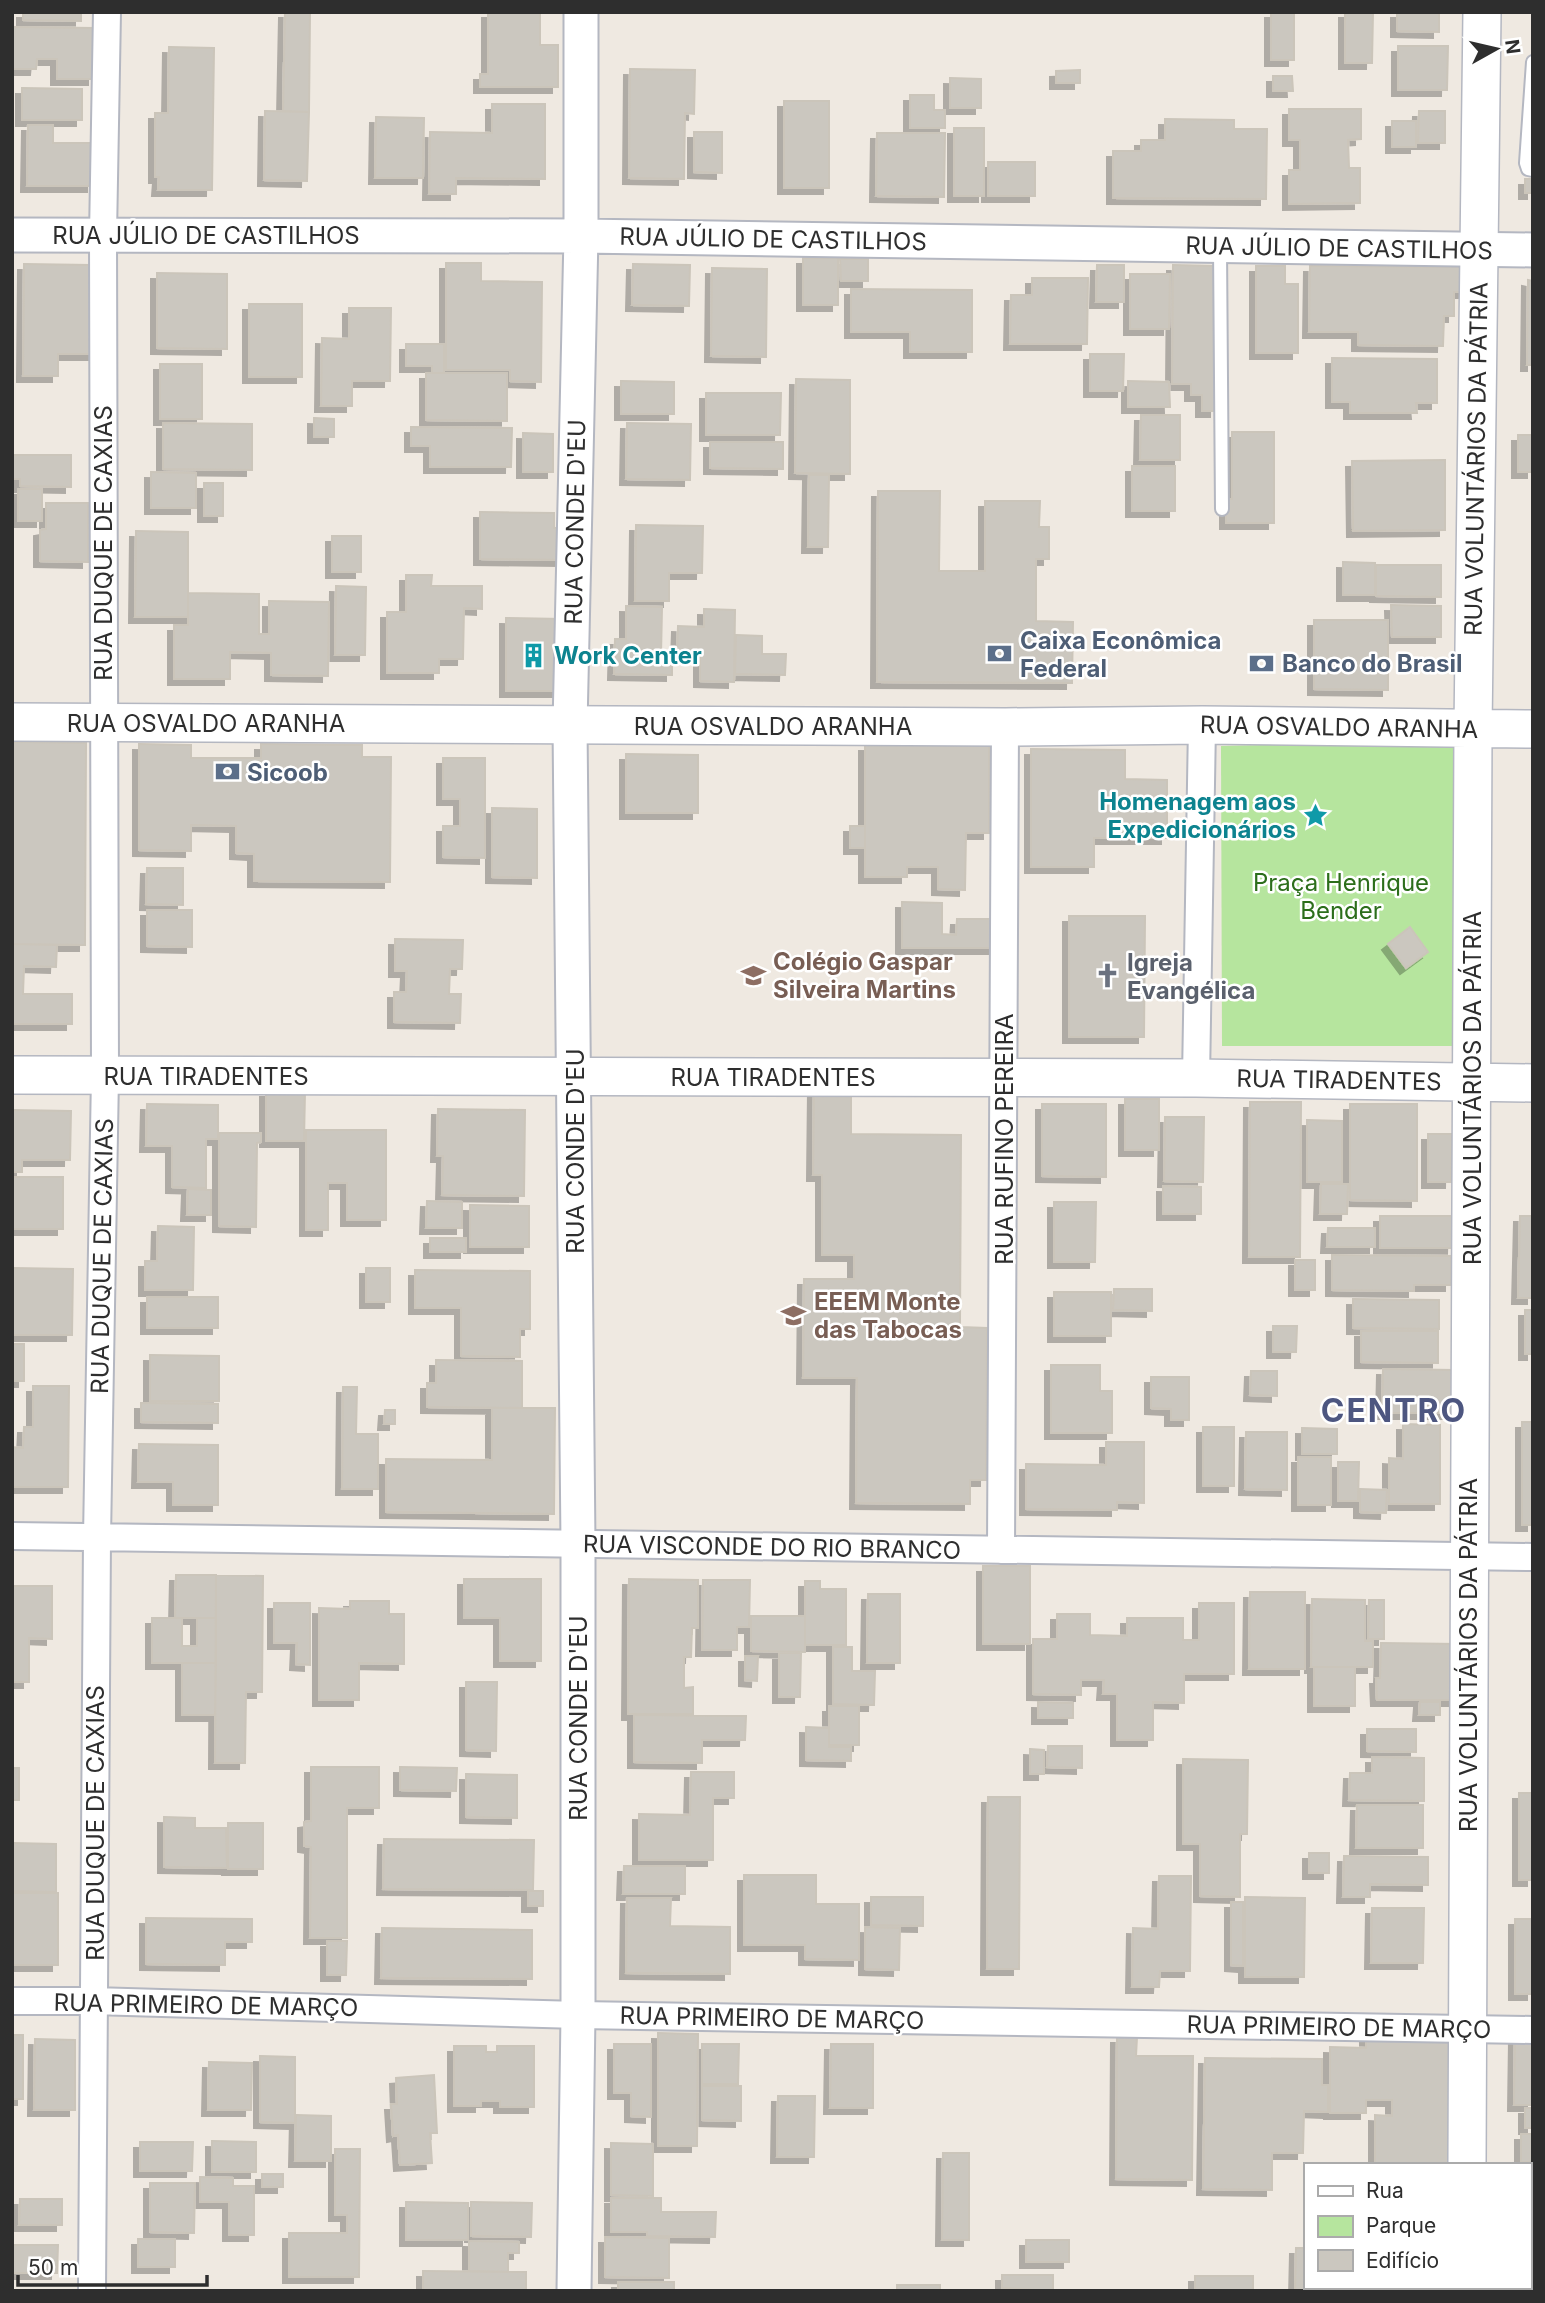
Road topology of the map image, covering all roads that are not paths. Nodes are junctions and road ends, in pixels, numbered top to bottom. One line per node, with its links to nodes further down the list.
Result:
1 (107, 12): 8 (street, RUA DUQUE DE CAXIAS)
2 (581, 12): 9 (street, RUA CONDE D'EU)
3 (1482, 12): 12 (main road, RUA VOLUNTÁRIOS DA PÁTRIA)
4 (1533, 62): 5 (lane)
5 (1531, 113): 6 (lane)
6 (1533, 170)
7 (12, 235): 8 (street, RUA JÚLIO DE CASTILHOS)
8 (103, 235): 9 (street, RUA JÚLIO DE CASTILHOS); 15 (street, RUA DUQUE DE CAXIAS)
9 (581, 236): 10 (street, RUA JÚLIO DE CASTILHOS); 16 (street, RUA CONDE D'EU)
10 (1220, 246): 12 (street, RUA JÚLIO DE CASTILHOS); 13 (lane)
11 (1533, 250): 12 (street, RUA JÚLIO DE CASTILHOS)
12 (1479, 251): 19 (main road, RUA VOLUNTÁRIOS DA PÁTRIA)
13 (1222, 509)
14 (12, 722): 15 (main road, RUA OSVALDO ARANHA)
15 (103, 723): 16 (main road, RUA OSVALDO ARANHA); 22 (street, RUA DUQUE DE CAXIAS)
16 (570, 725): 18 (main road, RUA OSVALDO ARANHA); 23 (street, RUA CONDE D'EU)
17 (1202, 725): 18 (main road, RUA OSVALDO ARANHA); 19 (main road, RUA OSVALDO ARANHA); 25 (street)
18 (1005, 727): 24 (street, RUA RUFINO PEREIRA)
19 (1473, 729): 20 (main road, RUA OSVALDO ARANHA); 26 (main road, RUA VOLUNTÁRIOS DA PÁTRIA)
20 (1533, 729)
21 (12, 1074): 22 (main road, RUA TIRADENTES)
22 (105, 1076): 23 (main road, RUA TIRADENTES); 29 (street, RUA DUQUE DE CAXIAS)
23 (575, 1077): 24 (main road, RUA TIRADENTES); 30 (street, RUA CONDE D'EU)
24 (1005, 1077): 25 (main road, RUA TIRADENTES); 31 (street, RUA RUFINO PEREIRA)
25 (1196, 1078): 26 (main road, RUA TIRADENTES)
26 (1472, 1083): 27 (main road, RUA TIRADENTES); 32 (main road, RUA VOLUNTÁRIOS DA PÁTRIA)
27 (1533, 1083)
28 (12, 1536): 29 (street, RUA VISCONDE DO RIO BRANCO)
29 (97, 1538): 30 (street, RUA VISCONDE DO RIO BRANCO); 35 (street, RUA DUQUE DE CAXIAS)
30 (578, 1544): 31 (street, RUA VISCONDE DO RIO BRANCO); 36 (street, RUA CONDE D'EU)
31 (1001, 1550): 32 (street, RUA VISCONDE DO RIO BRANCO)
32 (1469, 1557): 33 (street, RUA VISCONDE DO RIO BRANCO); 37 (main road, RUA VOLUNTÁRIOS DA PÁTRIA)
33 (1533, 1558)
34 (12, 2001): 35 (street, RUA PRIMEIRO DE MARÇO)
35 (93, 2001): 36 (street, RUA PRIMEIRO DE MARÇO); 40 (street, RUA DUQUE DE CAXIAS)
36 (578, 2015): 37 (street, RUA PRIMEIRO DE MARÇO); 41 (street, RUA CONDE D'EU)
37 (1466, 2030): 38 (street, RUA PRIMEIRO DE MARÇO); 39 (main road, RUA VOLUNTÁRIOS DA PÁTRIA)
38 (1533, 2030)
39 (1467, 2163)
40 (92, 2291)
41 (574, 2291)

